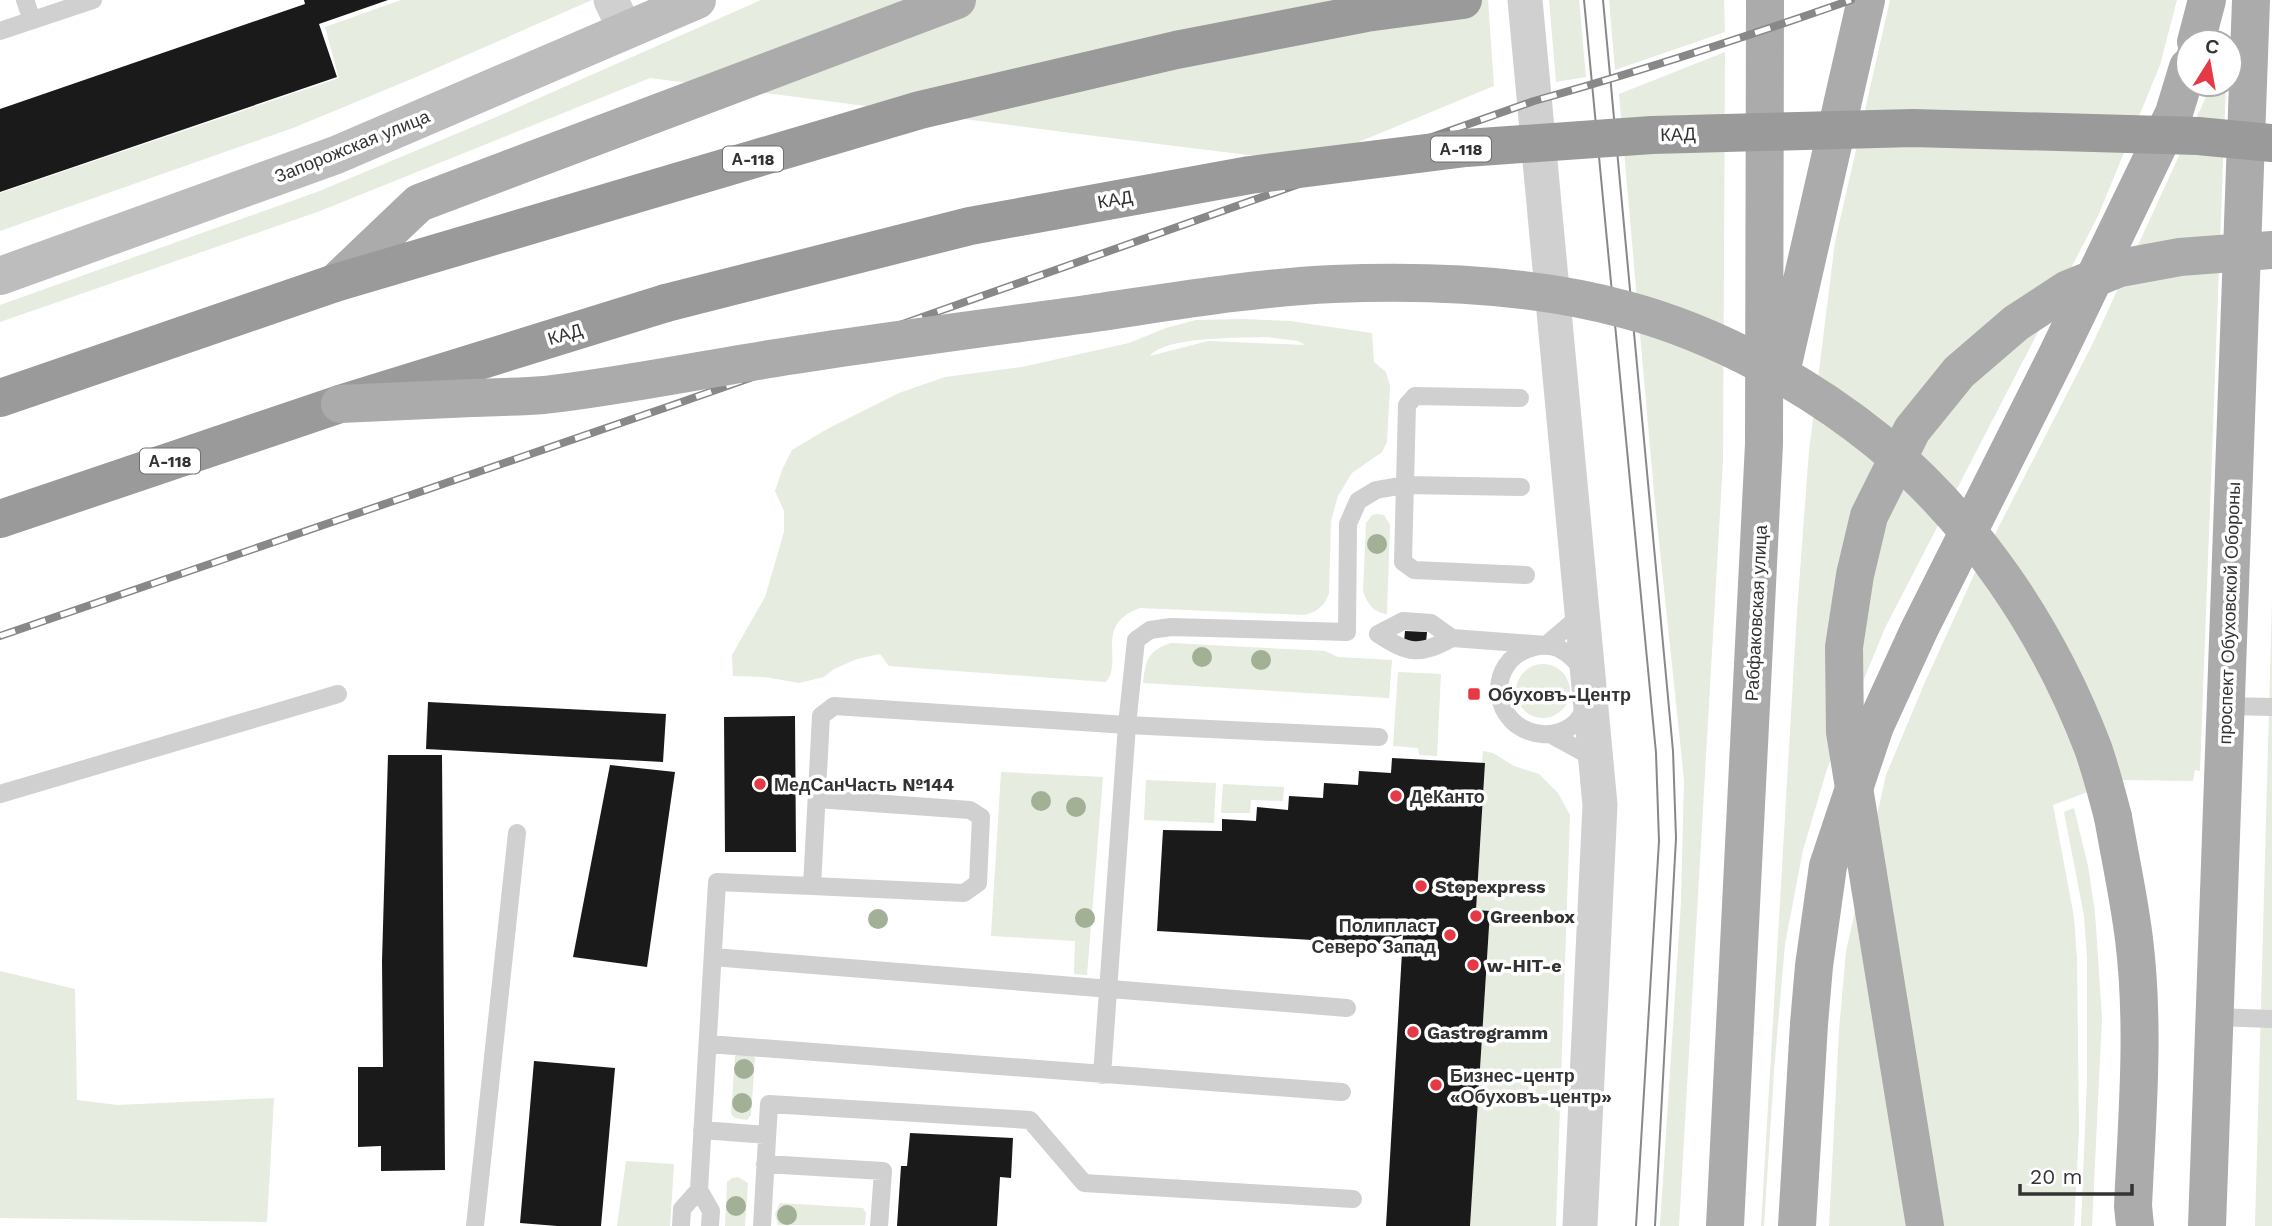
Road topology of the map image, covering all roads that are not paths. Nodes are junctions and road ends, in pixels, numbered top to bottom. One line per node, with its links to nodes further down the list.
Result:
1 (25, 0): 12 (lane)
2 (93, 0): 12 (lane)
3 (697, 0): 11 (street, Запорожская улица)
4 (957, 0): 19 (main road)
5 (1463, 0): 19 (highway, А-118)
6 (1525, 0): 28 (street)
7 (1765, 0): 23 (main road, Рабфаковская улица)
8 (1867, 0): 23 (main road)
9 (2207, 0): 13 (main road)
10 (2251, 0): 35 (main road, проспект Обуховской Обороны)
11 (618, 16): 18 (street, Запорожская улица)
12 (32, 20): 14 (lane)
13 (2200, 28)
14 (0, 31)
15 (2179, 98): 66 (main road)
16 (2272, 144): 22 (highway, КАД / А-118, bridge)
17 (2272, 250): 67 (main road, bridge)
18 (0, 276)
19 (335, 283): 20 (highway, А-118)
20 (0, 398)
21 (1520, 398): 24 (lane)
22 (340, 404): 26 (highway, КАД / А-118); 58 (main road, bridge)
23 (1764, 444): 65 (main road, Рабфаковская улица)
24 (1405, 485): 25 (lane); 27 (lane); 29 (lane)
25 (1521, 487)
26 (0, 519)
27 (1526, 575)
28 (1580, 599): 32 (lane); 33 (street)
29 (1347, 632): 30 (lane); 37 (lane)
30 (1378, 634): 31 (lane); 31 (lane)
31 (1452, 638): 32 (lane)
32 (1546, 645): 33 (lane); 38 (lane)
33 (1589, 688): 38 (lane); 40 (street)
34 (338, 694): 41 (lane)
35 (2226, 706): 36 (lane); 48 (main road, проспект Обуховской Обороны)
36 (2272, 707)
37 (1127, 725): 39 (lane); 42 (lane); 46 (lane)
38 (1552, 735): 40 (lane)
39 (1379, 737)
40 (1596, 766): 64 (street)
41 (0, 794)
42 (817, 799): 44 (lane); 44 (lane)
43 (517, 833): 59 (lane)
44 (812, 886): 45 (lane)
45 (713, 957): 46 (lane); 50 (lane)
46 (1108, 988): 47 (lane); 51 (lane)
47 (1347, 1008)
48 (2215, 1017): 49 (lane); 68 (main road, проспект Обуховской Обороны)
49 (2272, 1019)
50 (708, 1044): 51 (lane); 53 (lane)
51 (1102, 1075): 52 (lane)
52 (1342, 1092)
53 (702, 1130): 54 (lane); 56 (lane)
54 (767, 1135): 55 (lane); 57 (lane)
55 (765, 1164): 62 (lane); 63 (lane)
56 (699, 1190): 60 (lane); 61 (lane)
57 (1353, 1199)
58 (2131, 1219)
59 (475, 1226)
60 (681, 1226)
61 (710, 1226)
62 (762, 1226)
63 (880, 1226)
64 (1580, 1226)
65 (1726, 1226)
66 (1797, 1226)
67 (1926, 1226)
68 (2207, 1226)

